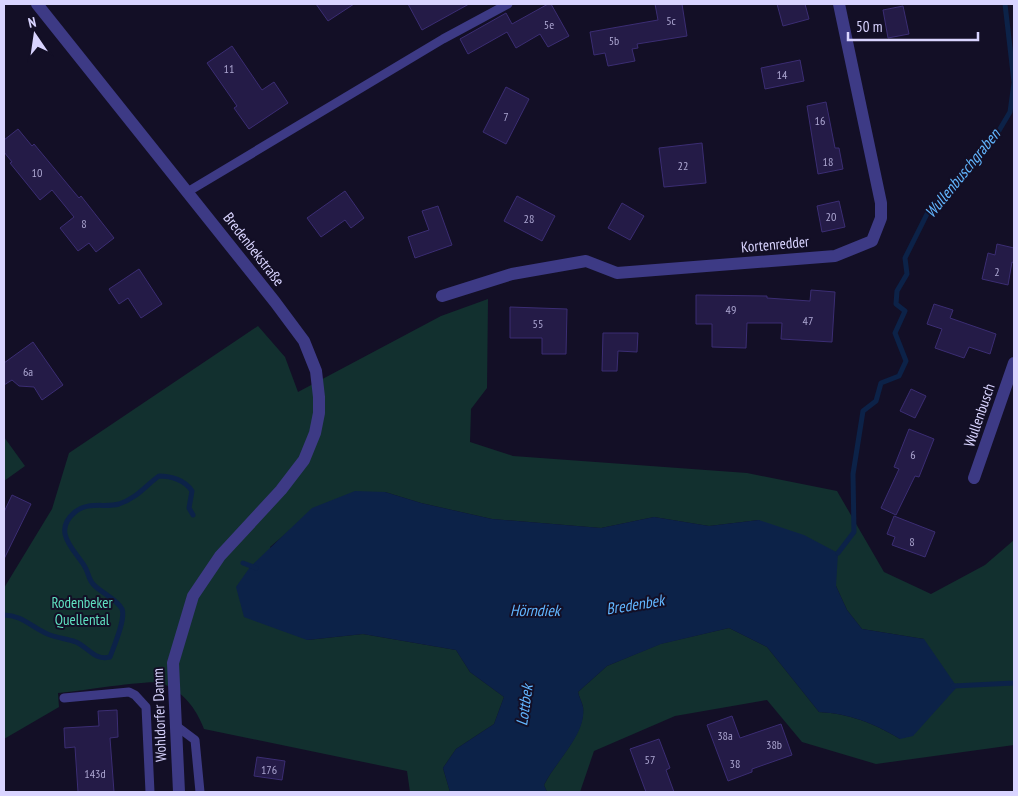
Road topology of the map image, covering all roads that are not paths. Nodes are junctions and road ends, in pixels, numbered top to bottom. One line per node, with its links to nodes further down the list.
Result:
1 (37, 4): 4 (street, Bredenbekstraße)
2 (508, 4): 4 (lane)
3 (839, 4): 5 (street, Kortenredder)
4 (188, 191): 8 (street, Bredenbekstraße)
5 (442, 296)
6 (1014, 363): 7 (street, Wullenbusch)
7 (974, 478)
8 (238, 534): 10 (street, Wohldorfer Damm)
9 (64, 698): 11 (lane)
10 (175, 725): 12 (street, Wohldorfer Damm); 13 (lane)
11 (150, 792)
12 (178, 792)
13 (200, 792)

